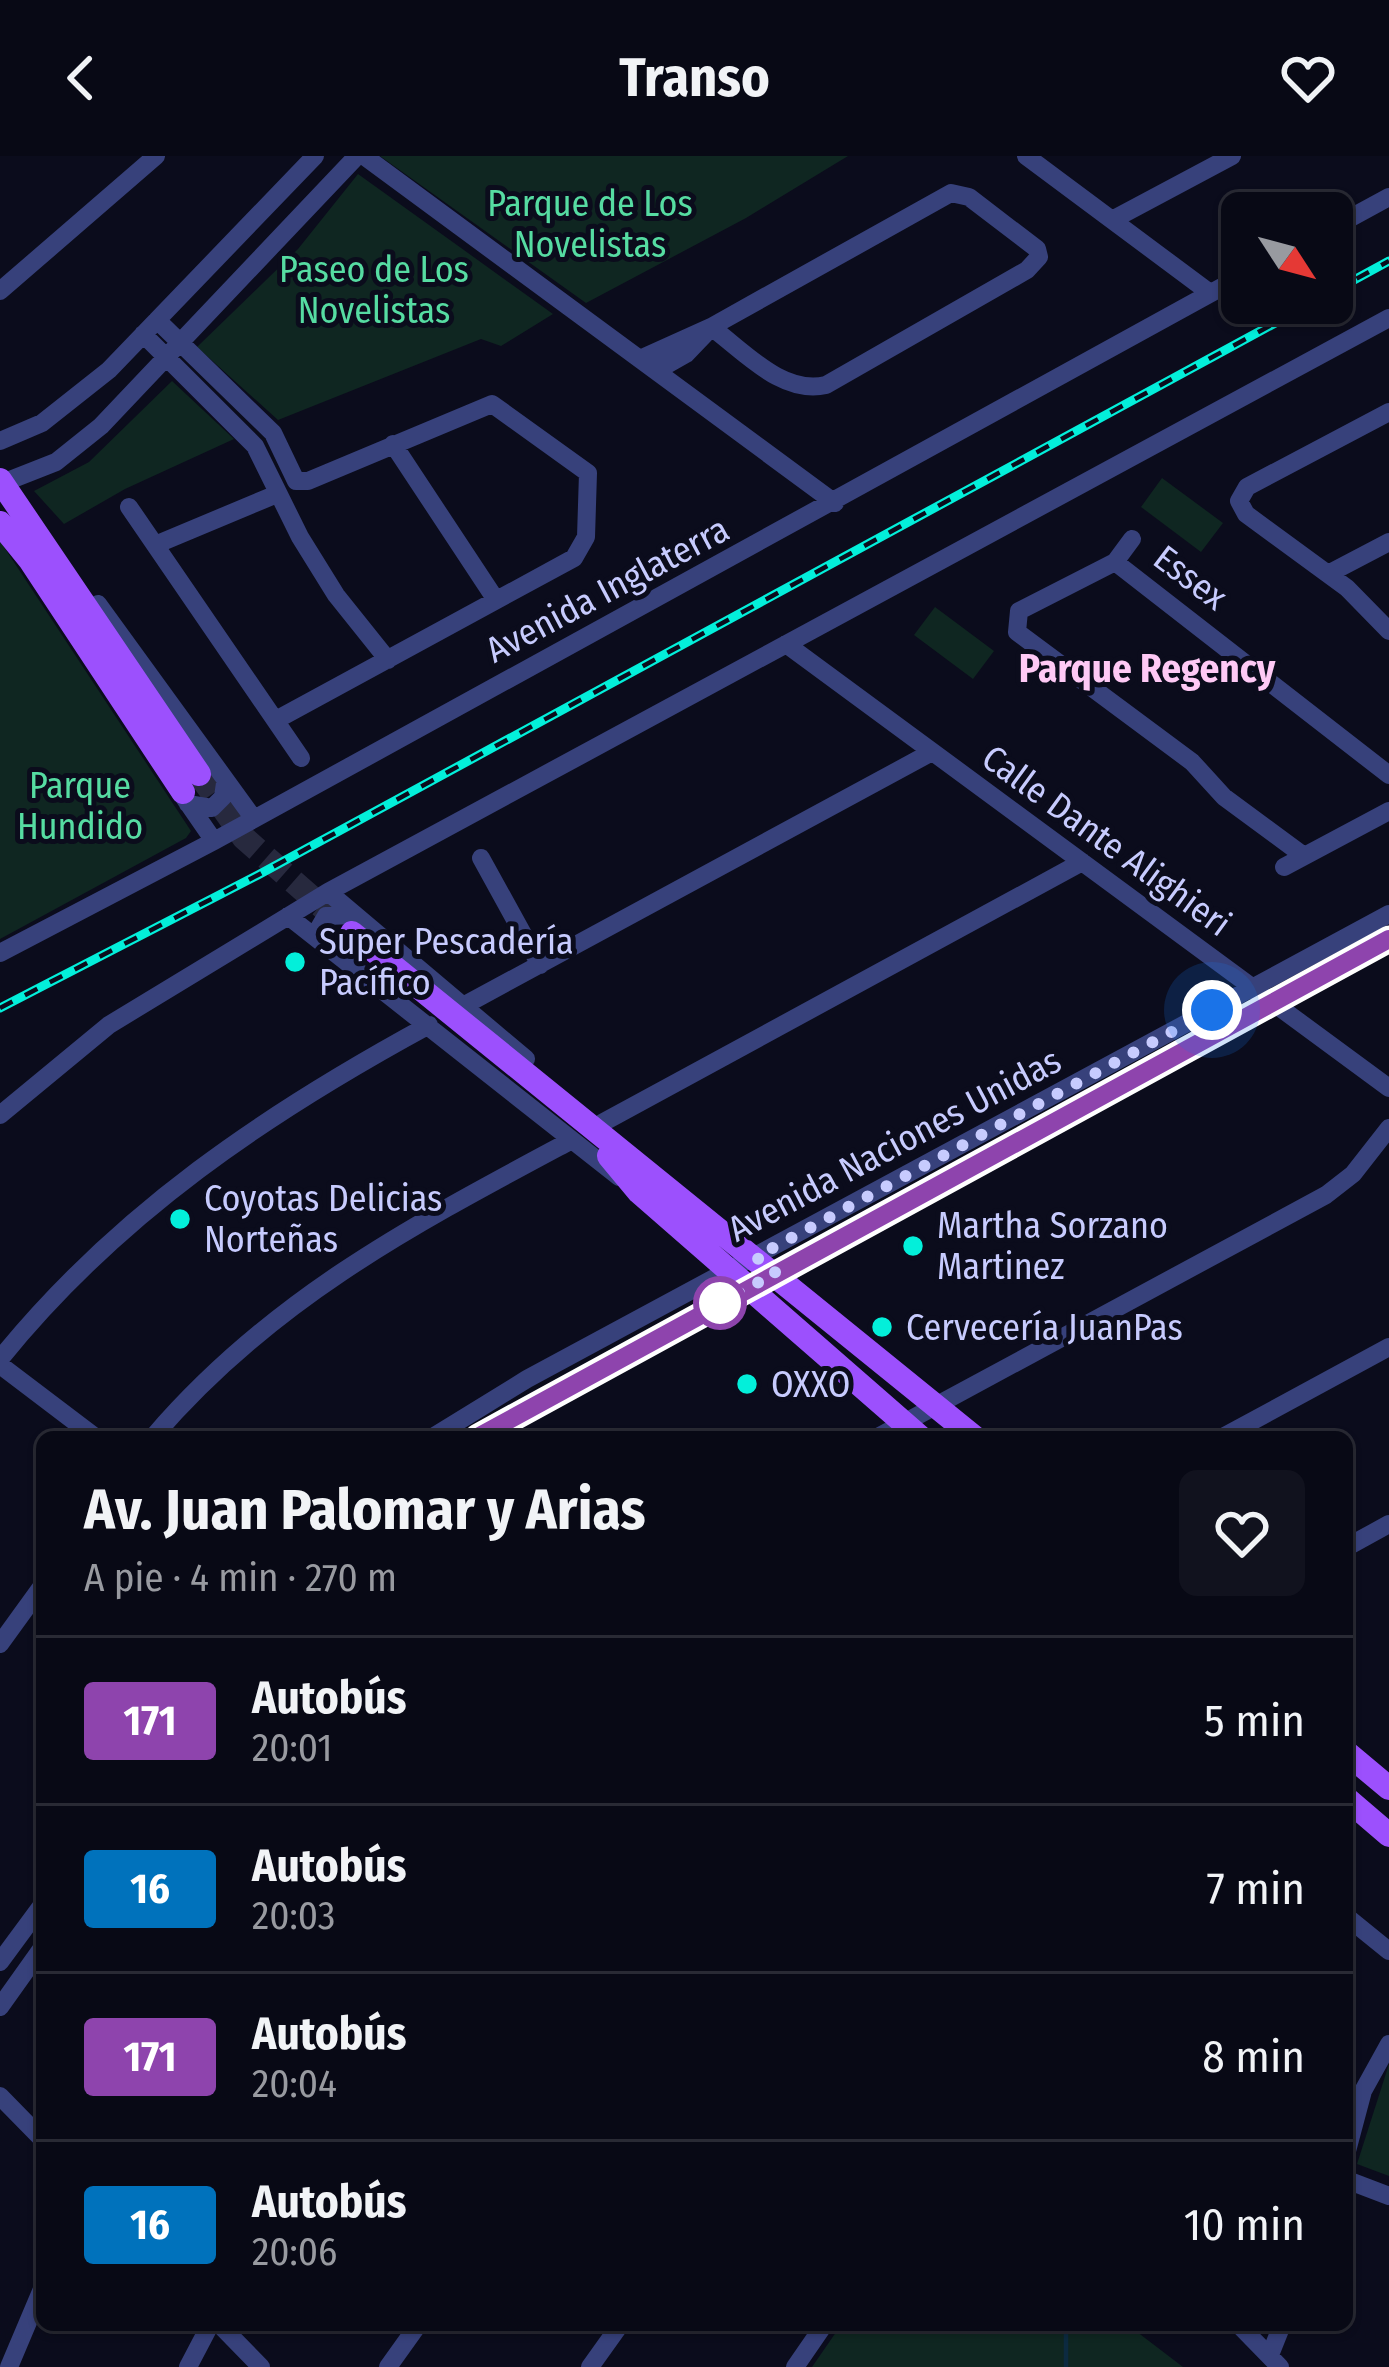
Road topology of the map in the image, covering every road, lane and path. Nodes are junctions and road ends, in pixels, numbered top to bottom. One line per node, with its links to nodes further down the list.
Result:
1 (156, 156): 10 (street)
2 (315, 156): 13 (street)
3 (361, 156): 15 (street); 16 (street)
4 (1026, 156): 8 (street)
5 (1232, 156): 8 (street)
6 (1389, 197): 7 (street)
7 (1353, 217)
8 (1112, 220): 11 (street)
9 (1221, 287): 11 (street, Avenida Inglaterra)
10 (0, 291)
11 (1210, 293): 22 (street, Avenida Inglaterra)
12 (1389, 318): 33 (street)
13 (150, 327): 15 (street); 18 (street)
14 (711, 327): 14 (street); 16 (street)
15 (174, 350): 19 (street); 20 (street); 21 (street)
16 (648, 365): 22 (street)
17 (1389, 412): 30 (street)
18 (0, 441)
19 (393, 444): 31 (street); 31 (street)
20 (1, 483): 24 (main road)
21 (277, 494): 28 (street); 34 (street)
22 (835, 503): 42 (street, Avenida Inglaterra)
23 (129, 507): 28 (street)
24 (33, 522): 39 (street); 40 (main road)
25 (0, 525): 40 (main road)
26 (1132, 539): 29 (street)
27 (1389, 542): 30 (street)
28 (155, 545): 35 (street)
29 (1115, 562): 38 (street, Essex); 44 (street, Essex)
30 (1328, 574): 32 (street)
31 (496, 600): 34 (street)
32 (1389, 631)
33 (786, 644): 36 (street, Calle Dante Alighieri); 48 (street)
34 (388, 659): 35 (street)
35 (276, 720): 37 (street)
36 (932, 752): 46 (street, Calle Dante Alighieri); 54 (street)
37 (301, 758)
38 (1389, 775)
39 (225, 783): 40 (street); 42 (street)
40 (190, 790): 43 (street)
41 (1389, 811): 44 (street)
42 (254, 819): 43 (street, Avenida Inglaterra)
43 (214, 841): 53 (street, Avenida Inglaterra)
44 (1304, 856): 47 (street)
45 (481, 859): 54 (street)
46 (1082, 862): 55 (street, Calle Dante Alighieri); 61 (street)
47 (1284, 867)
48 (328, 892): 50 (street); 51 (street)
49 (1389, 914): 55 (street, Avenida Naciones Unidas)
50 (289, 916): 51 (street); 60 (street)
51 (342, 934): 57 (street); 58 (street); 64 (main road); 65 (main road)
52 (1389, 939): 56 (street, Avenida Naciones Unidas)
53 (0, 953)
54 (540, 964): 57 (street)
55 (1252, 988): 56 (street, Calle Dante Alighieri); 66 (street, Avenida Naciones Unidas)
56 (1273, 1003): 59 (street, Calle Dante Alighieri); 66 (street, Avenida Naciones Unidas)
57 (463, 1006): 61 (street)
58 (429, 1024): 63 (street); 69 (street)
59 (1389, 1088)
60 (0, 1115)
61 (602, 1123): 64 (street)
62 (1389, 1128): 70 (street)
63 (570, 1141): 65 (street); 73 (street)
64 (668, 1187): 66 (main road)
65 (639, 1192): 67 (main road)
66 (766, 1265): 67 (street, Avenida Naciones Unidas); 70 (main road)
67 (742, 1277): 71 (main road); 74 (street, Avenida Naciones Unidas); 75 (street, Avenida Naciones Unidas)
68 (1389, 1347): 77 (street)
69 (0, 1362): 72 (street)
70 (937, 1405): 71 (street); 76 (main road)
71 (911, 1430)
72 (86, 1431)
73 (159, 1431)
74 (445, 1431)
75 (488, 1431)
76 (967, 1431)
77 (1234, 1431)
78 (1389, 1524): 79 (street)
79 (1353, 1544)
80 (36, 1594): 81 (street)
81 (0, 1644)
82 (1353, 1758): 83 (main road)
83 (1389, 1788)
84 (1353, 1804): 85 (main road)
85 (1389, 1835)
86 (36, 1913): 90 (street)
87 (1353, 1922): 88 (street)
88 (1389, 1951)
89 (36, 1956): 91 (street)
90 (0, 1963)
91 (0, 2007)
92 (1389, 2044): 94 (street)
93 (0, 2096): 95 (street)
94 (1353, 2128)
95 (36, 2133)
96 (1353, 2182): 97 (street)
97 (1389, 2196)
98 (36, 2303): 107 (street)
99 (207, 2331): 108 (street)
100 (226, 2331): 109 (street)
101 (414, 2331): 110 (street)
102 (616, 2331): 111 (street)
103 (820, 2331): 112 (street)
104 (1245, 2331): 106 (street)
105 (1281, 2331): 106 (street)
106 (1275, 2361)
107 (9, 2367)
108 (188, 2367)
109 (261, 2367)
110 (388, 2367)
111 (590, 2367)
112 (795, 2367)

